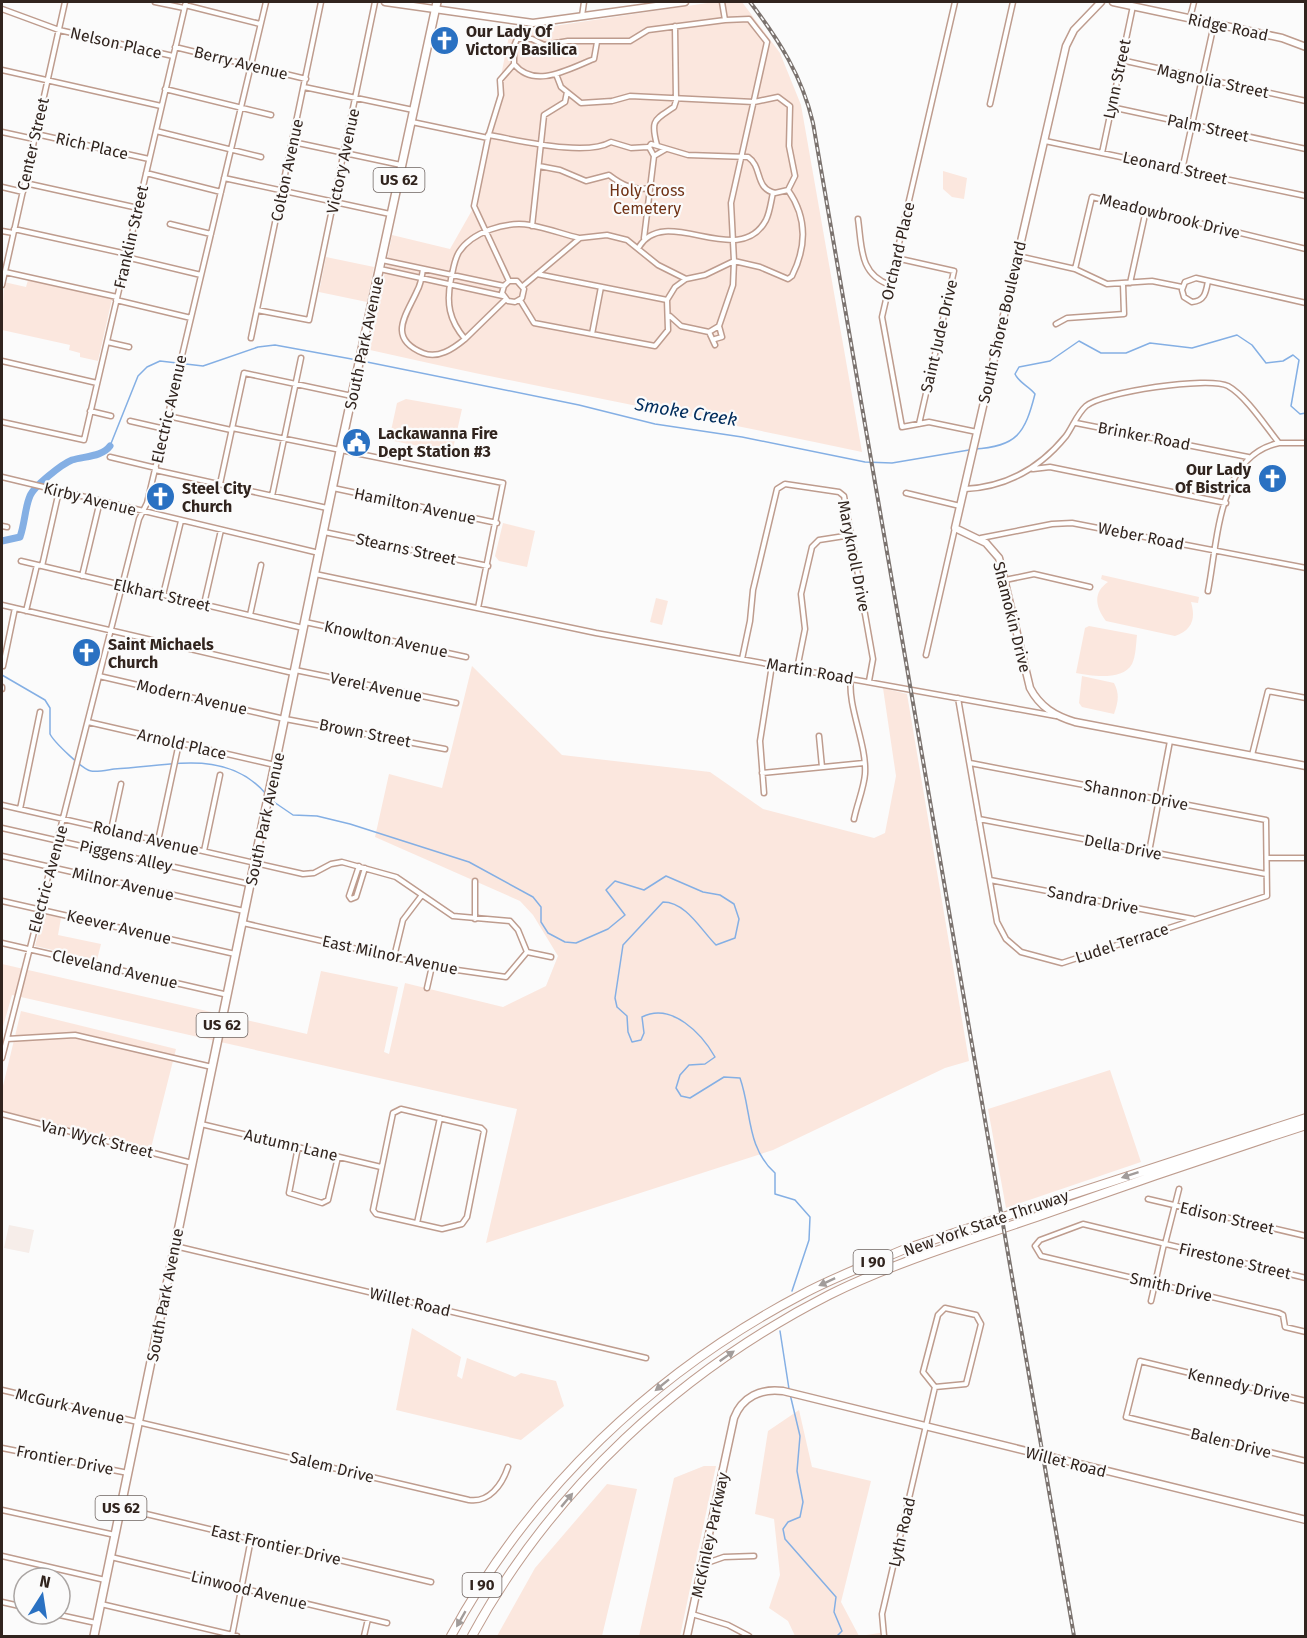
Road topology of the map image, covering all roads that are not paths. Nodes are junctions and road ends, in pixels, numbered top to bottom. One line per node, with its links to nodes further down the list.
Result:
1 (65, 2): 27 (street, Center Street)
2 (155, 2): 16 (street)
3 (266, 2): 24 (street, Electric Avenue)
4 (321, 2): 38 (street, Colton Avenue)
5 (375, 2): 43 (street, Victory Avenue)
6 (385, 2): 17 (street)
7 (584, 2): 21 (street)
8 (628, 2): 20 (street)
9 (685, 2): 20 (street)
10 (722, 2): 23 (street)
11 (955, 2): 104 (street, Orchard Place)
12 (1013, 2): 47 (street)
13 (1101, 2): 59 (street, South Shore Boulevard)
14 (1113, 2): 18 (street, Ridge Road)
15 (1194, 2): 22 (street)
16 (185, 5): 24 (street); 29 (street, Franklin Street)
17 (436, 6): 21 (street); 51 (main road, South Park Avenue / US 62)
18 (1133, 6): 22 (street, Ridge Road); 32 (street, Lynn Street)
19 (2, 9): 27 (street, Nelson Place)
20 (625, 11): 21 (street)
21 (582, 18)
22 (1190, 18): 25 (street, Ridge Road)
23 (725, 20): 26 (street); 46 (street)
24 (260, 24): 34 (street, Electric Avenue)
25 (1214, 24): 30 (street, Ridge Road); 37 (street)
26 (675, 26): 28 (street); 44 (street)
27 (58, 30): 31 (street, Nelson Place); 39 (street, Center Street)
28 (597, 42): 33 (street); 36 (street)
29 (175, 47): 31 (street, Franklin Street); 34 (street, Berry Avenue)
30 (1305, 47)
31 (173, 56): 41 (street, Franklin Street)
32 (1121, 60): 37 (street, Magnolia Street); 49 (street, Lynn Street)
33 (514, 64): 36 (street); 58 (street)
34 (250, 66): 38 (street, Berry Avenue); 50 (street, Electric Avenue)
35 (2, 70): 39 (street)
36 (556, 74): 42 (street)
37 (1202, 78): 45 (street, Magnolia Street); 54 (street)
38 (306, 79): 40 (street, Colton Avenue)
39 (47, 81): 48 (street); 57 (street, Center Street)
40 (304, 87): 43 (street); 60 (street, Colton Avenue)
41 (165, 89): 48 (street, Franklin Street); 50 (street)
42 (567, 91): 44 (street); 61 (street)
43 (356, 98): 51 (street); 66 (street, Victory Avenue)
44 (675, 98): 46 (street); 62 (street)
45 (1305, 100)
46 (754, 102): 69 (street); 81 (street)
47 (990, 104)
48 (161, 106): 55 (street, Franklin Street)
49 (1111, 107): 54 (street, Palm Street); 67 (street, Lynn Street)
50 (240, 108): 52 (street); 65 (street, Electric Avenue)
51 (413, 110): 53 (main road, South Park Avenue / US 62)
52 (271, 115)
53 (411, 122): 58 (street); 72 (main road, South Park Avenue / US 62)
54 (1192, 125): 64 (street, Palm Street); 74 (street)
55 (156, 131): 65 (street); 71 (street, Franklin Street)
56 (2, 132): 57 (street, Rich Place)
57 (35, 136): 71 (street, Rich Place); 77 (street, Center Street)
58 (488, 137): 61 (street); 95 (street)
59 (1044, 140): 67 (street, Leonard Street); 103 (street, South Shore Boulevard)
60 (293, 142): 66 (street); 80 (street, Colton Avenue)
61 (542, 144): 62 (street); 73 (street)
62 (652, 145): 63 (street); 68 (street)
63 (666, 149): 68 (street); 69 (street)
64 (1305, 149)
65 (231, 150): 70 (street); 76 (street, Electric Avenue)
66 (344, 153): 72 (street); 86 (street, Victory Avenue)
67 (1102, 153): 74 (street, Leonard Street)
68 (654, 156): 79 (street)
69 (742, 156): 84 (street); 99 (street)
70 (261, 157)
71 (149, 159): 75 (street, Franklin Street)
72 (402, 165): 89 (main road, South Park Avenue / US 62)
73 (539, 166): 79 (street); 92 (street)
74 (1182, 170): 85 (street, Leonard Street)
75 (146, 173): 83 (street); 87 (street, Franklin Street)
76 (224, 178): 80 (street); 83 (street, Electric Avenue)
77 (25, 183): 82 (street, Center Street); 87 (street)
78 (2, 187): 82 (street)
79 (650, 188): 98 (street)
80 (283, 190): 86 (street); 132 (street, Colton Avenue)
81 (788, 190): 84 (street); 106 (street)
82 (23, 192): 94 (street, Center Street)
83 (221, 192): 96 (street, Electric Avenue)
84 (773, 193): 99 (street)
85 (1305, 196)
86 (334, 202): 89 (street); 132 (street, Victory Avenue)
87 (138, 208): 102 (street, Franklin Street)
88 (1146, 210): 101 (street, Meadowbrook Drive); 109 (street, Meadowbrook Drive); 118 (street)
89 (392, 214): 105 (main road, South Park Avenue / US 62)
90 (858, 219): 122 (street)
91 (170, 224): 96 (street)
92 (532, 226): 95 (street); 97 (street)
93 (2, 231): 94 (street)
94 (14, 231): 102 (street); 110 (street, Center Street)
95 (485, 231): 113 (street); 116 (street)
96 (211, 234): 112 (street, Electric Avenue)
97 (580, 238): 100 (street); 111 (street)
98 (644, 239): 99 (street); 100 (street)
99 (733, 239): 106 (street)
100 (639, 247): 115 (street)
101 (1305, 249)
102 (127, 255): 112 (street); 127 (street, Franklin Street)
103 (1018, 255): 109 (street); 159 (street, South Shore Boulevard)
104 (896, 258): 122 (street, Orchard Place); 156 (street, Saint Jude Drive)
105 (382, 260): 107 (main road, South Park Avenue / US 62); 108 (street)
106 (734, 261): 115 (street); 137 (street)
107 (380, 269): 114 (street); 149 (main road, South Park Avenue / US 62)
108 (423, 269): 113 (street); 114 (street)
109 (1075, 269): 119 (street)
110 (3, 274): 120 (street, Center Street); 127 (street)
111 (537, 274): 124 (street); 125 (street)
112 (201, 275): 134 (street, Electric Avenue)
113 (452, 275): 121 (street); 123 (street)
114 (421, 278): 121 (street); 142 (street)
115 (686, 279): 130 (street)
116 (509, 281): 123 (street); 124 (street)
117 (1208, 281): 126 (street); 126 (street); 131 (street)
118 (1130, 283): 119 (street); 126 (street)
119 (1123, 284): 135 (street)
120 (2, 285)
121 (450, 285): 128 (street); 142 (street)
122 (890, 285): 156 (street, Orchard Place)
123 (504, 286): 128 (street)
124 (523, 286): 129 (street)
125 (601, 287): 130 (street); 140 (street)
126 (1182, 287)
127 (117, 298): 134 (street); 143 (street, Franklin Street)
128 (505, 298): 129 (street); 142 (street)
129 (520, 300): 140 (street)
130 (668, 300): 133 (street)
131 (1305, 303)
132 (257, 310): 141 (street, Colton Avenue)
133 (670, 316): 136 (street); 138 (street)
134 (191, 318): 152 (street, Electric Avenue)
135 (1056, 324)
136 (681, 326): 138 (street); 139 (street)
137 (719, 326): 139 (street); 139 (street)
138 (668, 330): 140 (street)
139 (709, 332)
140 (592, 334)
141 (251, 338)
142 (465, 339)
143 (107, 342): 144 (street); 147 (street, Franklin Street)
144 (129, 347)
145 (301, 358): 148 (street)
146 (2, 362): 147 (street)
147 (97, 383): 150 (street, Franklin Street)
148 (296, 383): 149 (street); 158 (street); 160 (street)
149 (352, 396): 163 (main road, South Park Avenue / US 62)
150 (90, 411): 151 (street); 154 (street, Franklin Street)
151 (111, 416)
152 (168, 416): 157 (street, Electric Avenue); 158 (street)
153 (130, 421): 157 (street)
154 (2, 422)
155 (1076, 423): 161 (street); 165 (street, Brinker Road); 167 (street)
156 (919, 424): 159 (street, Orchard Place)
157 (165, 429): 166 (street, Electric Avenue)
158 (232, 429): 160 (street); 169 (street)
159 (976, 436): 171 (street, South Shore Boulevard)
160 (284, 439): 163 (street); 174 (street)
161 (1280, 443): 162 (street); 165 (street)
162 (1305, 443)
163 (340, 451): 170 (main road, South Park Avenue / US 62); 181 (street)
164 (110, 457): 166 (street)
165 (1249, 457): 176 (street)
166 (155, 469): 169 (street); 179 (street, Electric Avenue)
167 (1029, 470): 171 (street); 176 (street)
168 (2, 477): 172 (street, Kirby Avenue)
169 (220, 484): 174 (street)
170 (333, 488): 178 (main road, South Park Avenue / US 62); 181 (street, Hamilton Avenue)
171 (964, 489): 177 (street, South Shore Boulevard)
172 (60, 491): 175 (street, Kirby Avenue); 193 (street)
173 (906, 493): 177 (street)
174 (272, 496): 178 (street)
175 (100, 501): 179 (street, Kirby Avenue); 197 (street)
176 (1226, 502): 189 (street)
177 (960, 506): 184 (street, South Shore Boulevard)
178 (328, 508): 186 (main road, South Park Avenue / US 62)
179 (143, 512): 180 (street, Kirby Avenue); 199 (street, Electric Avenue)
180 (181, 521): 185 (street, Kirby Avenue); 202 (street)
181 (497, 523): 194 (street)
182 (2, 526): 183 (street)
183 (7, 527)
184 (955, 528): 188 (street, Shamokin Drive); 211 (street, South Shore Boulevard)
185 (221, 530): 190 (street, Kirby Avenue); 203 (street)
186 (324, 532): 190 (main road, South Park Avenue / US 62); 194 (street, Stearns Street)
187 (851, 535): 213 (street, Maryknoll Drive); 216 (street); 220 (street, Maryknoll Drive)
188 (977, 537): 189 (street, Weber Road); 198 (street, Shamokin Drive)
189 (1216, 551): 195 (street, Weber Road); 201 (street)
190 (319, 553): 196 (main road, South Park Avenue / US 62)
191 (21, 561): 193 (street, Elkhart Street)
192 (261, 565): 208 (street)
193 (40, 566): 197 (street, Elkhart Street); 207 (street)
194 (488, 566): 206 (street)
195 (1305, 568)
196 (315, 574): 206 (street, Martin Road); 209 (main road, South Park Avenue / US 62)
197 (82, 576): 199 (street, Elkhart Street)
198 (1005, 580): 200 (street); 225 (street, Shamokin Drive)
199 (123, 585): 202 (street, Elkhart Street); 210 (street, Electric Avenue)
200 (1090, 587)
201 (1208, 591)
202 (164, 595): 203 (street, Elkhart Street)
203 (204, 604): 208 (street, Elkhart Street)
204 (2, 605): 205 (street, Verel Avenue)
205 (15, 608): 207 (street, Verel Avenue); 215 (street)
206 (478, 608): 213 (street, Martin Road)
207 (26, 611): 210 (street, Verel Avenue)
208 (250, 615): 209 (street, Elkhart Street)
209 (304, 625): 212 (street, Knowlton Avenue); 217 (main road, South Park Avenue / US 62)
210 (110, 630): 217 (street, Verel Avenue); 218 (street, Electric Avenue)
211 (926, 655)
212 (466, 657)
213 (742, 659): 214 (street, Martin Road)
214 (772, 665): 216 (street, Martin Road); 238 (street)
215 (3, 666)
216 (797, 669): 219 (street, Martin Road)
217 (295, 672): 223 (street, Verel Avenue); 226 (main road, South Park Avenue / US 62)
218 (99, 676): 226 (street, Modern Avenue); 227 (street, Electric Avenue)
219 (851, 678): 220 (street, Martin Road); 233 (street)
220 (869, 681): 221 (street, Martin Road)
221 (958, 698): 225 (street, Martin Road); 234 (street, Ludel Terrace)
222 (1305, 698): 232 (street)
223 (456, 704)
224 (40, 712): 244 (street)
225 (1059, 717): 229 (street, Martin Road)
226 (286, 718): 231 (street, Brown Street); 235 (main road, South Park Avenue / US 62)
227 (88, 722): 230 (street, Arnold Place); 245 (street, Electric Avenue)
228 (819, 736): 237 (street)
229 (1170, 740): 232 (street, Martin Road); 242 (street)
230 (179, 743): 235 (street, Arnold Place); 251 (street)
231 (445, 749)
232 (1252, 755): 236 (street, Martin Road)
233 (864, 763): 237 (street); 246 (street)
234 (970, 763): 242 (street, Shannon Drive); 247 (street, Ludel Terrace)
235 (276, 765): 257 (main road, South Park Avenue / US 62)
236 (1305, 766)
237 (822, 767): 238 (street)
238 (762, 773): 241 (street)
239 (220, 775): 252 (street)
240 (121, 784): 249 (street)
241 (764, 794)
242 (1159, 799): 253 (street); 255 (street, Shannon Drive)
243 (2, 805): 244 (street, Roland Avenue)
244 (20, 809): 245 (street, Roland Avenue)
245 (64, 819): 249 (street, Roland Avenue); 250 (street, Electric Avenue)
246 (854, 819)
247 (979, 819): 253 (street, Della Drive); 262 (street, Ludel Terrace)
248 (2, 828): 250 (street, Piggens Alley)
249 (111, 830): 251 (street, Roland Avenue)
250 (58, 841): 259 (street, Electric Avenue); 264 (street, Piggens Alley)
251 (158, 841): 252 (street, Roland Avenue)
252 (204, 851): 257 (street, Roland Avenue)
253 (1149, 852): 261 (street, Della Drive)
254 (2, 856): 259 (street, Milnor Avenue)
255 (1267, 858): 256 (street); 261 (street, Ludel Terrace)
256 (1305, 858)
257 (256, 864): 258 (street, Roland Avenue); 264 (main road, South Park Avenue / US 62)
258 (359, 866): 260 (street); 260 (street)
259 (51, 868): 267 (street, Electric Avenue); 268 (street, Milnor Avenue)
260 (364, 868): 265 (street)
261 (1266, 874): 270 (street, Ludel Terrace)
262 (990, 880): 270 (street, Sandra Drive); 270 (street, Ludel Terrace)
263 (475, 881): 269 (street)
264 (251, 885): 268 (main road, South Park Avenue / US 62)
265 (422, 895): 269 (street); 276 (street)
266 (2, 901): 267 (street, Keever Avenue)
267 (40, 909): 273 (street, Electric Avenue); 275 (street, Keever Avenue)
268 (245, 912): 271 (main road, South Park Avenue / US 62)
269 (475, 919): 274 (street)
270 (1196, 919)
271 (243, 923): 275 (main road, South Park Avenue / US 62); 276 (street, East Milnor Avenue)
272 (2, 943): 273 (street, Cleveland Avenue)
273 (30, 950): 280 (street, Cleveland Avenue); 281 (street, Electric Avenue)
274 (527, 952): 277 (street); 278 (street, East Milnor Avenue)
275 (237, 954): 280 (main road, South Park Avenue / US 62)
276 (394, 957): 278 (street, East Milnor Avenue)
277 (551, 957)
278 (432, 966): 279 (street)
279 (427, 988)
280 (228, 995): 283 (main road, South Park Avenue / US 62)
281 (7, 1040): 282 (street, Electric Avenue); 283 (street)
282 (2, 1058)
283 (213, 1068): 287 (main road, South Park Avenue / US 62)
284 (2, 1114): 291 (street, Van Wyck Street)
285 (440, 1118): 292 (street); 296 (street); 296 (street)
286 (1305, 1118): 338 (highway, New York State Thruway / I 90, one-way to 338)
287 (201, 1124): 289 (street, Autumn Lane); 291 (main road, South Park Avenue / US 62)
288 (1305, 1125): 339 (highway, New York State Thruway / I 90, one-way to 288)
289 (298, 1147): 290 (street, Autumn Lane); 290 (street)
290 (339, 1156): 292 (street, Autumn Lane)
291 (192, 1163): 300 (main road, South Park Avenue / US 62)
292 (381, 1167): 296 (street)
293 (1179, 1189): 295 (street)
294 (1148, 1199): 295 (street, Edison Street)
295 (1174, 1205): 298 (street, Edison Street); 299 (street)
296 (417, 1223)
297 (1083, 1224): 299 (street, Firestone Street); 302 (street, Smith Drive)
298 (1305, 1236)
299 (1164, 1244): 301 (street, Firestone Street); 302 (street)
300 (175, 1246): 305 (street, Willet Road); 310 (main road, South Park Avenue / US 62)
301 (1305, 1278)
302 (1155, 1283): 303 (street); 304 (street, Smith Drive)
303 (1151, 1301)
304 (1305, 1332)
305 (646, 1358)
306 (934, 1387): 306 (street); 312 (street, Lyth Road)
307 (2, 1390): 310 (street, McGurk Avenue)
308 (756, 1396): 312 (street, Willet Road); 325 (street, McKinley Parkway)
309 (1305, 1401): 311 (street, Kennedy Drive)
310 (140, 1421): 315 (street, Salem Drive); 316 (main road, South Park Avenue / US 62)
311 (1156, 1424): 314 (street, Balen Drive)
312 (926, 1428): 319 (street, Willet Road); 342 (street, Lyth Road)
313 (2, 1448): 316 (street, Frontier Drive)
314 (1305, 1461)
315 (508, 1467)
316 (129, 1473): 317 (main road, South Park Avenue / US 62)
317 (121, 1508): 320 (main road, South Park Avenue / US 62); 321 (street, East Frontier Drive)
318 (2, 1510): 320 (street)
319 (1305, 1520)
320 (116, 1535): 324 (main road, South Park Avenue / US 62)
321 (251, 1539): 327 (street, East Frontier Drive); 328 (street)
322 (2, 1556): 326 (street)
323 (754, 1556): 325 (street)
324 (111, 1557): 326 (main road, South Park Avenue / US 62); 328 (street, Linwood Avenue)
325 (704, 1564): 330 (street, McKinley Parkway)
326 (106, 1580): 329 (main road, South Park Avenue / US 62)
327 (431, 1582)
328 (242, 1589): 332 (street, Linwood Avenue); 336 (street)
329 (101, 1604): 333 (main road, South Park Avenue / US 62); 336 (street)
330 (692, 1614): 340 (street, McKinley Parkway); 341 (street)
331 (72, 1618): 333 (street)
332 (368, 1619): 334 (street, Linwood Avenue); 337 (street)
333 (97, 1623): 335 (main road, South Park Avenue / US 62)
334 (387, 1623)
335 (94, 1636)
336 (234, 1636)
337 (364, 1636)
338 (451, 1636)
339 (472, 1636)
340 (687, 1636)
341 (749, 1636)
342 (884, 1636)

